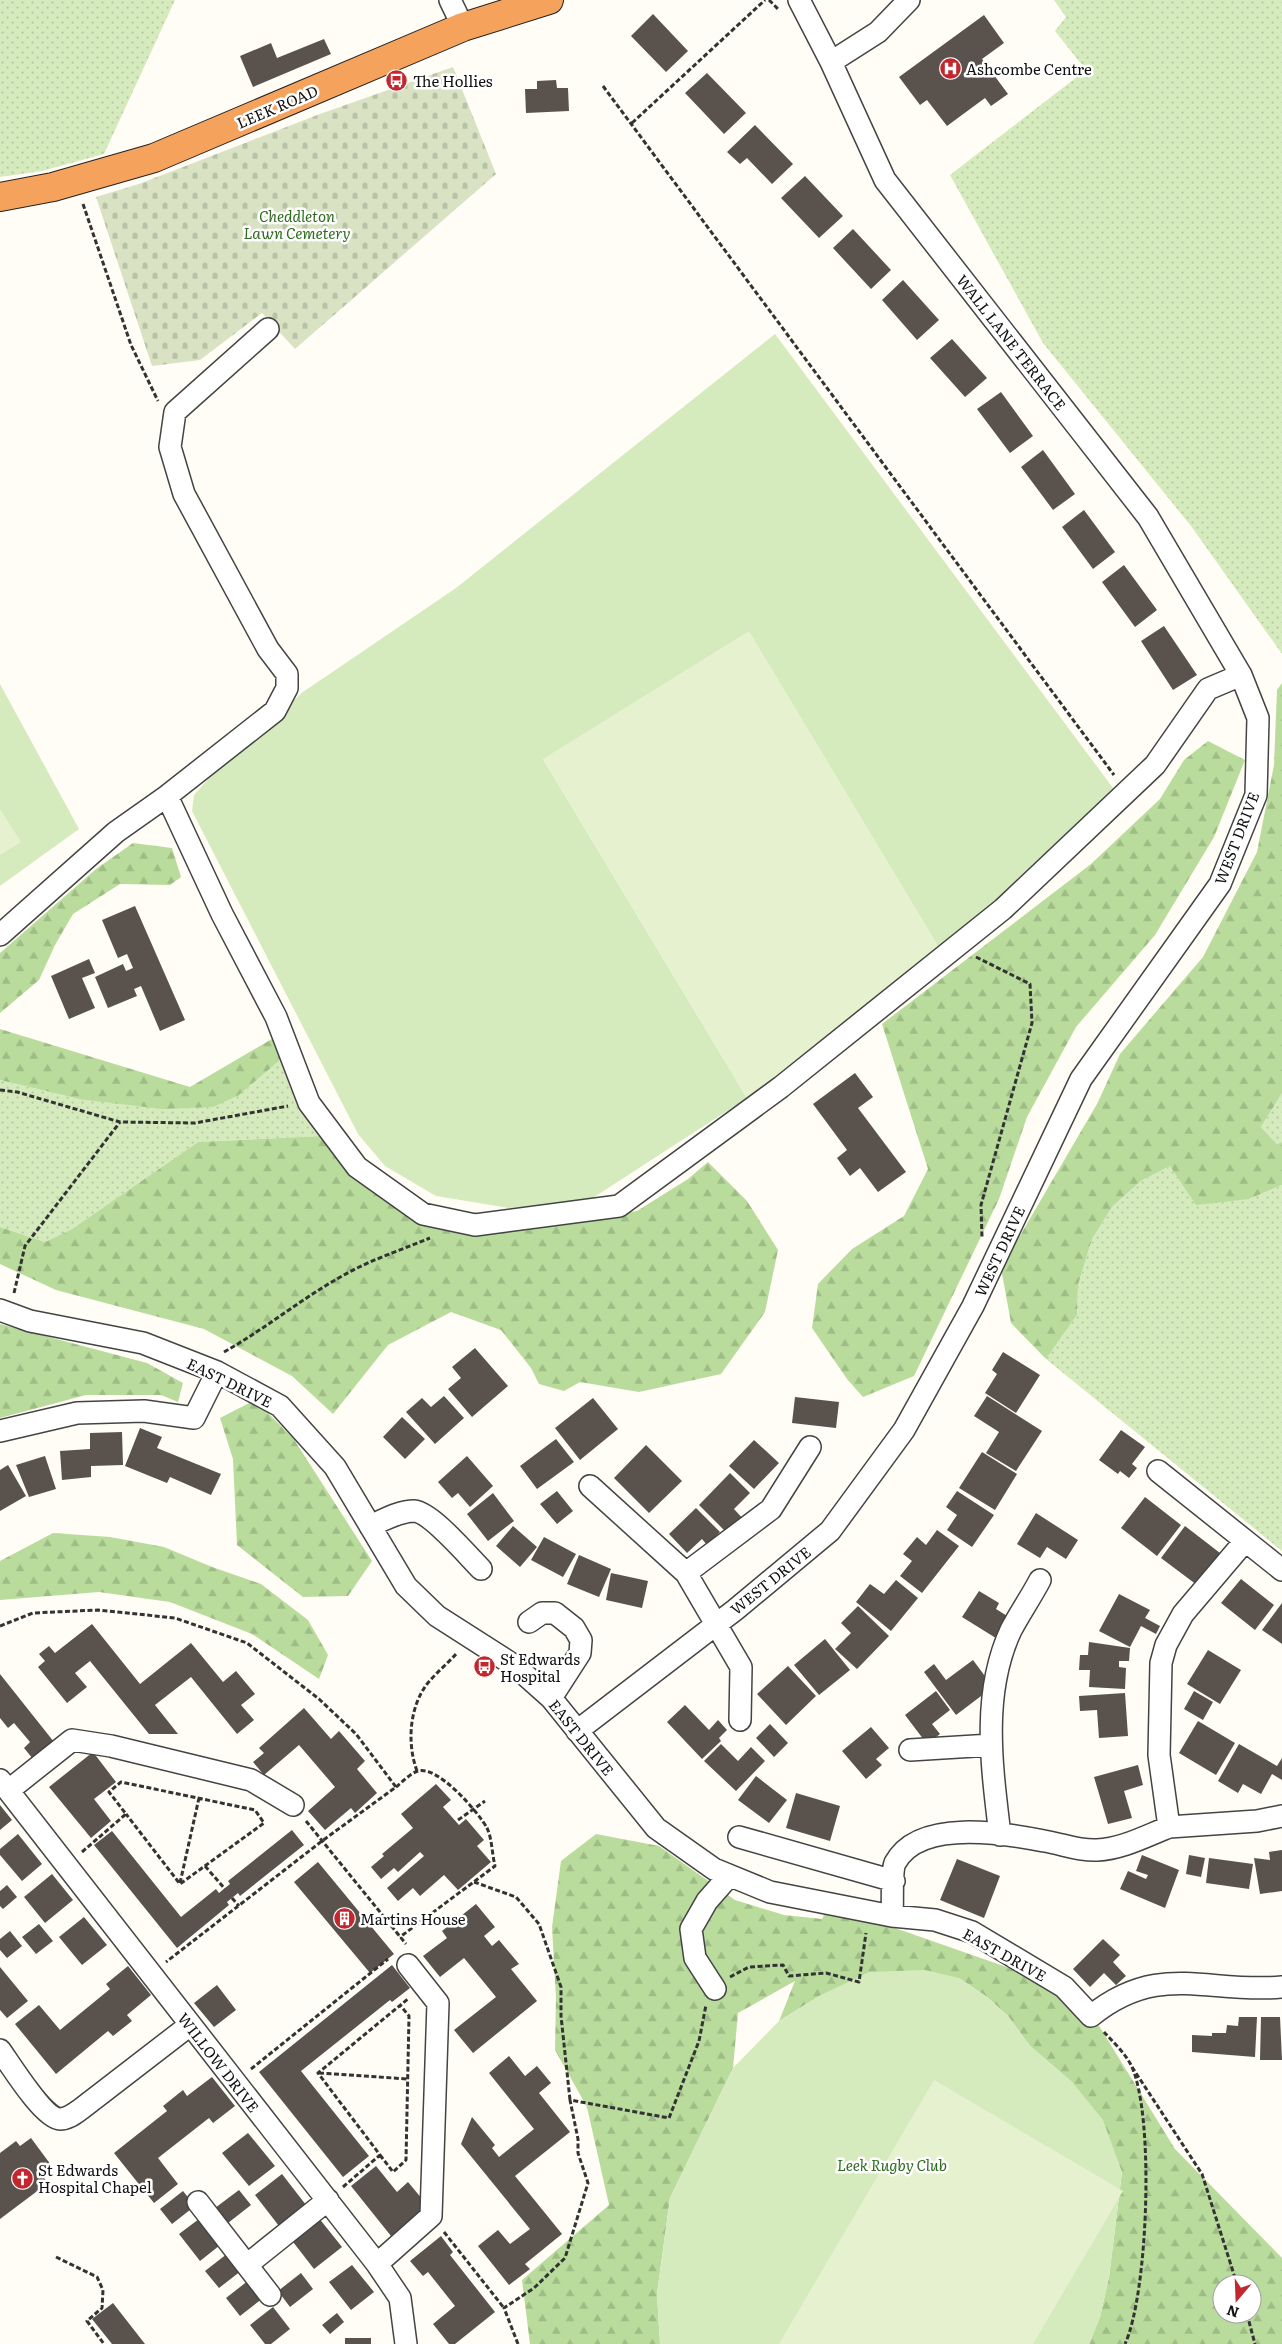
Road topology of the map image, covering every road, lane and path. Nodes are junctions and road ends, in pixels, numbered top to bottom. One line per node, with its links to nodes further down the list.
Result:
1 (450, 0): 6 (street)
2 (550, 0): 6 (highway, LEEK ROAD)
3 (765, 0): 9 (path)
4 (799, 0): 7 (street, WALL LANE TERRACE)
5 (909, 0): 7 (street)
6 (463, 27): 10 (highway, LEEK ROAD)
7 (831, 62): 14 (street, WALL LANE TERRACE)
8 (604, 86): 9 (path)
9 (632, 123): 15 (path)
10 (75, 180): 11 (highway, LEEK ROAD); 13 (path)
11 (0, 197)
12 (268, 329): 13 (street)
13 (172, 430): 16 (street)
14 (1241, 675): 15 (street); 38 (street, WEST DRIVE)
15 (1126, 791): 18 (street)
16 (167, 796): 17 (street); 20 (street)
17 (0, 935)
18 (955, 947): 22 (street); 23 (path)
19 (0, 1090): 21 (path)
20 (309, 1103): 21 (path); 22 (street)
21 (120, 1122): 24 (path)
22 (465, 1223): 25 (path)
23 (982, 1240)
24 (5, 1312): 25 (street, EAST DRIVE)
25 (209, 1369): 26 (street); 30 (street, EAST DRIVE)
26 (0, 1431)
27 (810, 1447): 34 (street)
28 (1158, 1470): 31 (street)
29 (590, 1486): 34 (street)
30 (370, 1526): 32 (street); 39 (street, EAST DRIVE)
31 (1245, 1541): 33 (street); 56 (street)
32 (481, 1569)
33 (1282, 1570)
34 (686, 1573): 38 (street)
35 (1040, 1580): 43 (street)
36 (529, 1622): 40 (street)
37 (0, 1626): 47 (path)
38 (715, 1626): 41 (street); 42 (street, WEST DRIVE)
39 (472, 1638): 40 (street, EAST DRIVE); 45 (path)
40 (551, 1698): 42 (street, EAST DRIVE)
41 (740, 1720)
42 (577, 1731): 62 (street, EAST DRIVE)
43 (991, 1745): 44 (street); 57 (street)
44 (910, 1750)
45 (417, 1771): 47 (path); 51 (path)
46 (5, 1785): 50 (street, WILLOW DRIVE); 60 (street, WILLOW DRIVE)
47 (396, 1787): 59 (path)
48 (199, 1798): 52 (path); 55 (path); 65 (path)
49 (485, 1801): 51 (path)
50 (293, 1805): 55 (path); 59 (path)
51 (473, 1810): 54 (path); 64 (path)
52 (126, 1814): 60 (path); 65 (path)
53 (1282, 1816): 56 (street)
54 (458, 1820)
55 (264, 1823): 61 (path)
56 (1169, 1827): 57 (street)
57 (1000, 1835): 63 (street)
58 (740, 1837): 63 (street)
59 (322, 1840): 68 (path); 71 (path)
60 (67, 1865): 73 (street, WILLOW DRIVE)
61 (205, 1866): 65 (path); 66 (path)
62 (729, 1876): 69 (street, EAST DRIVE); 76 (street)
63 (894, 1881): 70 (street)
64 (474, 1882): 71 (path); 85 (path)
65 (180, 1884)
66 (225, 1889)
67 (232, 1898): 68 (path)
68 (239, 1906): 73 (path)
69 (869, 1912): 70 (street, EAST DRIVE); 76 (path)
70 (892, 1916): 78 (street, EAST DRIVE)
71 (400, 1937): 72 (path)
72 (402, 1955): 74 (street); 84 (path)
73 (151, 1974): 79 (street, WILLOW DRIVE)
74 (424, 1985): 77 (path); 89 (street)
75 (1282, 1987): 78 (street)
76 (715, 1988): 85 (path)
77 (400, 2005): 82 (path); 83 (path)
78 (1091, 2016): 81 (path)
79 (190, 2025): 80 (street); 84 (street, WILLOW DRIVE)
80 (0, 2050)
81 (1131, 2064): 93 (path); 100 (path)
82 (318, 2073): 83 (path); 86 (path)
83 (408, 2079): 86 (path)
84 (235, 2082): 87 (street, WILLOW DRIVE)
85 (570, 2100): 95 (path)
86 (380, 2155): 87 (path)
87 (328, 2200): 91 (street); 92 (street, WILLOW DRIVE)
88 (198, 2202): 91 (street)
89 (431, 2216): 92 (street); 95 (path)
90 (56, 2257): 97 (path)
91 (248, 2264): 94 (street)
92 (377, 2264): 98 (street, WILLOW DRIVE)
93 (1235, 2274)
94 (270, 2295)
95 (504, 2308): 99 (path)
96 (1249, 2324): 101 (path)
97 (104, 2344)
98 (406, 2344)
99 (518, 2344)
100 (1125, 2344)
101 (1256, 2344)

